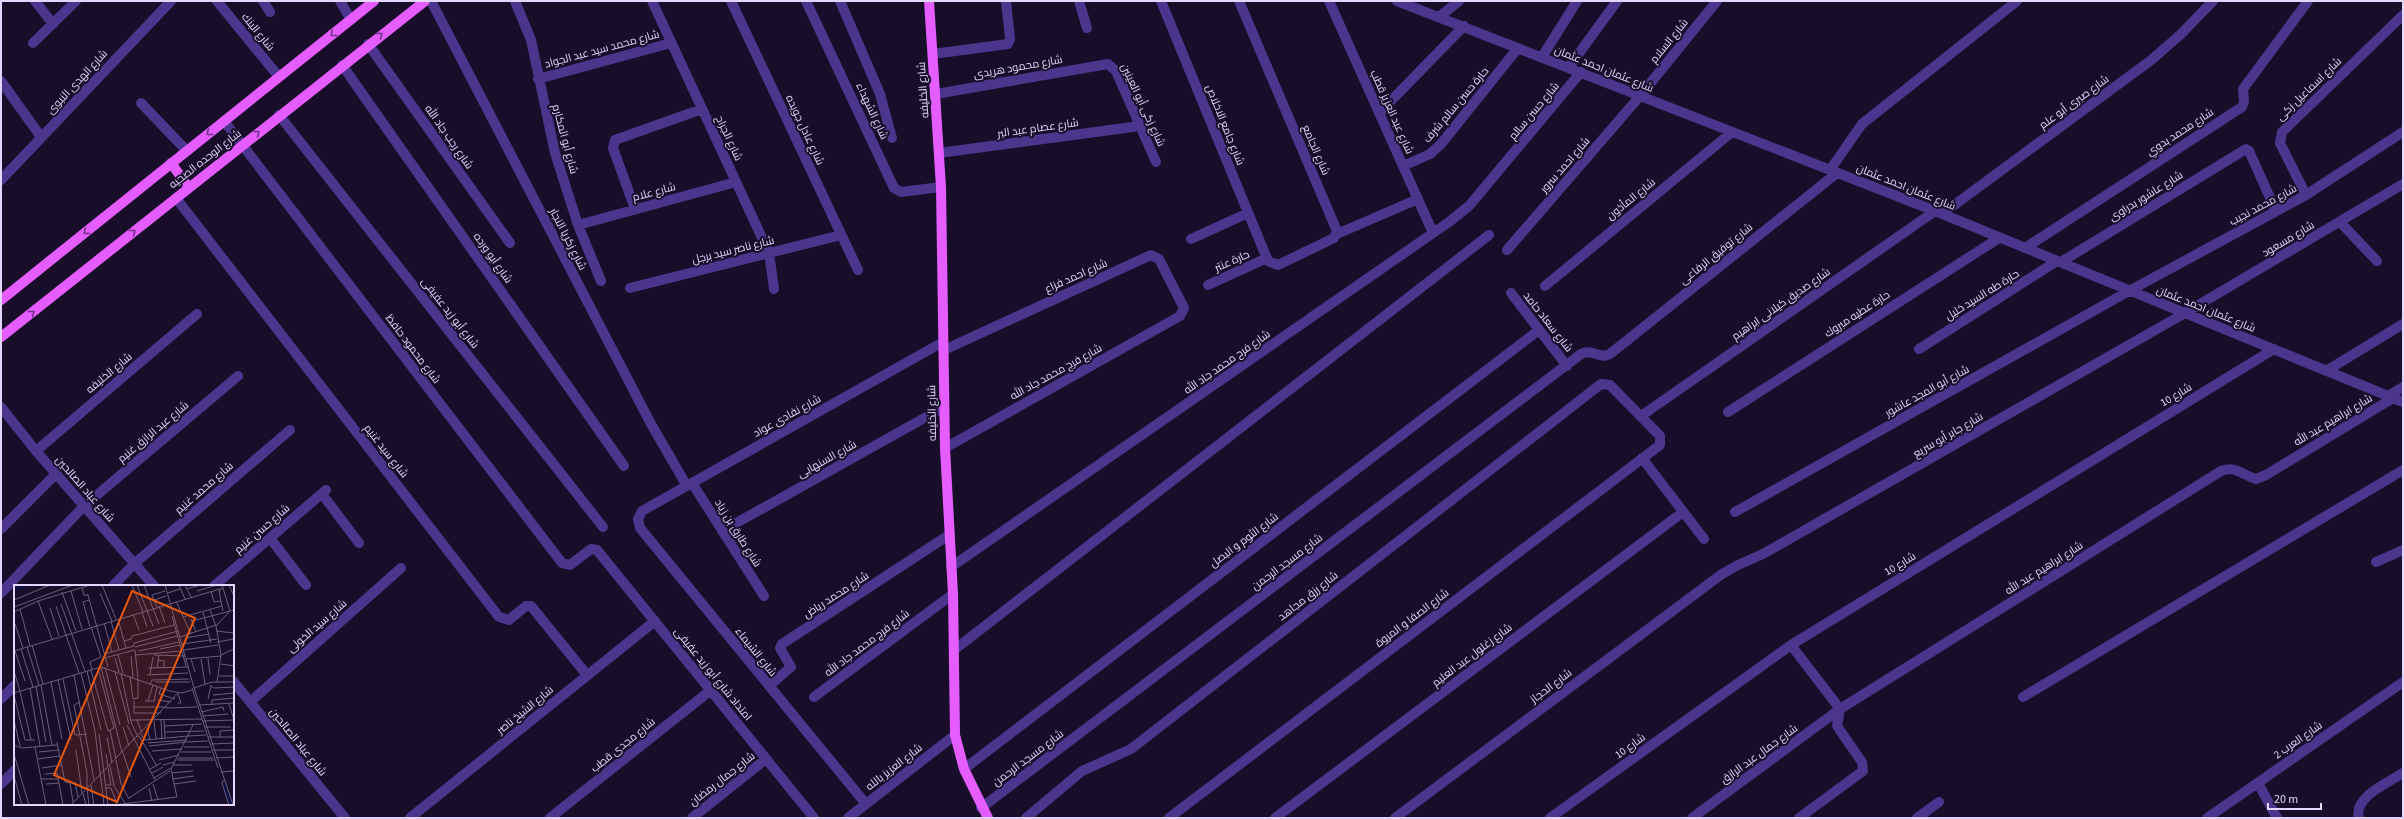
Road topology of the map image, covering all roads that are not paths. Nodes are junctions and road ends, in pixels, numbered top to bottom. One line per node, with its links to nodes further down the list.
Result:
1 (35, 1): 33 (street)
2 (76, 1): 33 (street)
3 (170, 1): 59 (street, شارع الهدى النبوى)
4 (217, 1): 46 (street, شارع البنك)
5 (263, 1): 29 (street)
6 (340, 1): 32 (street)
7 (374, 1): 32 (main road, شارع الوحده الصحيه)
8 (425, 1): 38 (main road, شارع الوحده الصحيه, one-way to 8)
9 (431, 1): 131 (street, شارع زكريا النجار)
10 (515, 1): 47 (street, شارع أبو المكارم)
11 (652, 1): 37 (street, شارع الجراح)
12 (731, 1): 85 (street, شارع عادل جويده)
13 (806, 1): 72 (street, شارع الشهداء)
14 (840, 1): 60 (street)
15 (929, 1): 40 (main road, شارع الخليفه)
16 (1006, 1): 40 (street)
17 (1079, 1): 35 (street)
18 (1161, 1): 80 (street, شارع جامع الاخلاص)
19 (1239, 1): 84 (street, شارع الجامع)
20 (1329, 1): 53 (street, شارع عبد العزيز قطب)
21 (1397, 1): 31 (street, شارع عثمان احمد عثمان)
22 (1459, 1): 31 (street)
23 (1577, 1): 41 (street)
24 (1617, 1): 44 (street)
25 (1717, 1): 50 (street, شارع السلام)
26 (2017, 1): 68 (street, شارع توفيق الرفاعى)
27 (2213, 1): 79 (street, شارع صبرى أبو علم)
28 (2308, 1): 90 (street, شارع محمد بدوي)
29 (270, 12)
30 (2403, 15): 74 (street, شارع اسماعيل زكى)
31 (1439, 16): 34 (street, شارع عثمان احمد عثمان)
32 (351, 20): 46 (main road, شارع الوحده الصحيه, one-way to 46)
33 (53, 24): 36 (street)
34 (1464, 26): 39 (street, شارع عثمان احمد عثمان); 53 (street)
35 (1087, 28)
36 (33, 43)
37 (672, 43): 47 (street, شارع محمد سيد عبد الجواد); 52 (street, شارع الجراح)
38 (368, 44): 43 (main road, شارع الوحده الصحيه); 89 (street, شارع رجب جاد الله)
39 (1518, 48): 41 (street, شارع عثمان احمد عثمان); 67 (street, حارة حسن سالم شرف)
40 (933, 54): 49 (main road, شارع الخليفه)
41 (1542, 57): 44 (street, شارع عثمان احمد عثمان)
42 (1104, 64): 49 (street, شارع محمود هريدى); 56 (street, شارع زكى أبو العينين)
43 (342, 65): 54 (main road, شارع الوحده الصحيه); 128 (street, شارع أبو ورده)
44 (1569, 67): 45 (street, شارع عثمان احمد عثمان)
45 (1581, 72): 50 (street, شارع عثمان احمد عثمان); 66 (street, شارع حسن سالم)
46 (279, 77): 55 (main road, شارع الوحده الصحيه)
47 (538, 79): 82 (street, شارع أبو المكارم)
48 (1, 81): 59 (street)
49 (936, 94): 63 (main road, شارع الخليفه)
50 (1640, 96): 57 (street, شارع عثمان احمد عثمان); 91 (street, شارع احمد سرور)
51 (141, 103): 62 (street)
52 (702, 109): 70 (street, شارع الجراح); 77 (street)
53 (1379, 113): 67 (street, شارع عبد العزيز قطب)
54 (279, 115): 61 (main road, شارع الوحده الصحيه, one-way to 54); 136 (street, شارع أبو زيد عفيفى)
55 (224, 121): 61 (street, شارع محمود حافظ); 62 (main road, شارع الوحده الصحيه, one-way to 62)
56 (1140, 126): 63 (street, شارع عصام عبد البر); 64 (street, شارع زكى أبو العينين)
57 (1732, 132): 68 (street, شارع عثمان احمد عثمان); 99 (street, شارع المأذون)
58 (2403, 132): 74 (street, شارع محمد نجيب)
59 (42, 137): 69 (street, شارع الهدى النبوى)
60 (892, 138)
61 (243, 145): 73 (main road, شارع الوحده الصحيه); 143 (street, شارع محمود حافظ)
62 (187, 151): 65 (main road, شارع الوحده الصحيه)
63 (939, 153): 72 (main road, شارع الخليفه)
64 (1156, 162)
65 (171, 164): 73 (main road); 104 (main road, شارع الوحده الصحيه, one-way to 104)
66 (1504, 164): 83 (street, شارع فرح محمد جاد الله)
67 (1403, 166): 76 (street, شارع عبد العزيز قطب)
68 (1834, 172): 79 (street, شارع عثمان احمد عثمان); 114 (street, شارع توفيق الرفاعى)
69 (1, 180)
70 (736, 182): 77 (street, شارع علام); 92 (street, شارع الجراح)
71 (2403, 184): 81 (street, شارع مسعود)
72 (941, 187): 111 (main road, شارع الخليفه)
73 (189, 188): 75 (main road, شارع الوحده الصحيه)
74 (2306, 195): 78 (street, شارع محمد نجيب)
75 (176, 198): 110 (main road, شارع الوحده الصحيه, one-way to 75); 160 (street, شارع سيد غنيم)
76 (1418, 199): 83 (street, شارع عبد العزيز قطب); 84 (street)
77 (635, 209): 82 (street, شارع علام)
78 (2276, 211): 95 (street, شارع عاشور بدراوى); 102 (street, شارع محمد نجيب)
79 (1938, 212): 87 (street, شارع عثمان احمد عثمان); 123 (street, شارع صديق كيلانى ابراهيم)
80 (1248, 213): 88 (street); 93 (street, شارع جامع الاخلاص)
81 (2340, 222): 94 (street); 105 (street, شارع مسعود)
82 (578, 225): 97 (street, شارع أبو المكارم)
83 (1433, 233): 147 (street, شارع فرح محمد جاد الله)
84 (1338, 234): 93 (street)
85 (841, 235): 92 (street, شارع ناصر سيد برجل); 96 (street, شارع عادل جويده)
86 (1489, 235): 159 (street)
87 (1999, 238): 90 (street, شارع عثمان احمد عثمان); 122 (street, حارة عطيه مبروك)
88 (1191, 239)
89 (510, 243)
90 (2025, 248): 95 (street, شارع عثمان احمد عثمان)
91 (1507, 250)
92 (769, 253): 100 (street, شارع ناصر سيد برجل); 101 (street, شارع الجراح)
93 (1267, 258): 98 (street, حارة عنتر)
94 (2377, 261)
95 (2059, 262): 102 (street, شارع عثمان احمد عثمان); 112 (street, حارة طه السيد خليل)
96 (858, 270)
97 (601, 281)
98 (1208, 285)
99 (1545, 286)
100 (630, 288)
101 (774, 289)
102 (2130, 290): 105 (street, شارع عثمان احمد عثمان); 135 (street, شارع أبو المجد عاشور)
103 (1511, 293): 109 (street, شارع سعاد حامد)
104 (1, 300)
105 (2185, 313): 113 (street, شارع عثمان احمد عثمان); 149 (street, شارع جابر أبو سريع)
106 (197, 314): 126 (street, شارع الخليفه)
107 (1180, 316): 111 (street, شارع احمد فزاع); 125 (street, شارع فرج محمد جاد الله)
108 (2403, 324): 116 (street)
109 (1539, 330): 115 (street, شارع سعاد حامد); 173 (street, شارع الثوم و البصل)
110 (1, 337)
111 (944, 346): 121 (main road, شارع الخليفه); 131 (street, شارع نفادى عواد)
112 (1919, 349)
113 (2274, 349): 116 (street, شارع عثمان احمد عثمان); 158 (street, شارع 10)
114 (1610, 354): 115 (street, شارع مسجد الرحمن)
115 (1566, 366): 180 (street, شارع مسجد الرحمن)
116 (2326, 371): 119 (street, شارع عثمان احمد عثمان)
117 (238, 376): 132 (street, شارع عبد الرازق غنيم)
118 (2403, 387): 119 (street)
119 (2395, 399): 170 (street, شارع ابراهيم عبد الله)
120 (1, 407): 126 (street, شارع عباد الصالحين)
121 (944, 407): 125 (main road, شارع الخليفه); 138 (street, شارع السنهابى)
122 (1728, 412)
123 (1641, 416): 127 (street, شارع الصفا و المروة); 188 (street, شارع رزق مجاهد)
124 (290, 430): 146 (street, شارع محمد غنيم)
125 (945, 448): 139 (main road, شارع الخليفه)
126 (36, 451): 130 (street, شارع عباد الصالحين)
127 (1642, 458): 134 (street); 189 (street, شارع الصفا و المروة)
128 (624, 466)
129 (2403, 470): 167 (street)
130 (56, 474): 132 (street, شارع عباد الصالحين); 137 (street)
131 (689, 484): 133 (street, شارع نفادى عواد); 138 (street, شارع طارق بن زياد)
132 (84, 506): 146 (street, شارع عباد الصالحين); 154 (street, شارع عبد الرازق غنيم)
133 (642, 511): 164 (street, شارع الشيماء)
134 (1683, 512): 141 (street); 190 (street, شارع زغلول عبد العليم)
135 (1735, 512)
136 (603, 527)
137 (1, 529)
138 (722, 532): 156 (street, شارع طارق بن زياد)
139 (949, 535): 147 (main road, شارع الخليفه); 164 (street, شارع محمد رياض)
140 (270, 538): 142 (street, شارع حسن غنيم); 152 (street, شارع حسن غنيم); 153 (street)
141 (1704, 539)
142 (359, 544)
143 (591, 548): 157 (street, امتداد شارع أبو زيد عفيفى)
144 (2403, 550): 145 (street)
145 (2376, 562)
146 (134, 564): 150 (street, شارع محمد غنيم); 151 (street, شارع عباد الصالحين)
147 (951, 567): 155 (main road, شارع الخليفه)
148 (401, 568): 169 (street, شارع سيد الخولى)
149 (1722, 574): 191 (street, شارع الحجاز)
150 (114, 585)
151 (153, 585)
152 (215, 585)
153 (306, 585)
154 (1, 593)
155 (953, 594): 159 (main road, شارع الخليفه); 166 (street, شارع فرج محمد جاد الله)
156 (764, 596)
157 (655, 621): 160 (street, شارع الشيخ ناصر); 165 (street, امتداد شارع أبو زيد عفيفى)
158 (1791, 644): 170 (street); 192 (street, شارع 10)
159 (954, 650): 171 (main road, شارع الخليفه)
160 (587, 675): 182 (street, شارع الشيخ ناصر)
161 (2403, 682): 176 (street, شارع العرب 2)
162 (234, 683): 169 (street, شارع عباد الصالحين)
163 (14, 686): 168 (street)
164 (769, 686): 179 (street, شارع الشيماء)
165 (711, 690): 172 (street, امتداد شارع أبو زيد عفيفى); 183 (street, شارع مجدى قطب)
166 (814, 697)
167 (2023, 697)
168 (1, 699)
169 (250, 702): 181 (street, شارع عباد الصالحين)
170 (1840, 709): 193 (street, شارع جمال عبد الرازق); 194 (street)
171 (955, 735): 173 (main road, شارع الخليفه); 179 (street, شارع العزيز بالله)
172 (766, 759): 184 (street, شارع جمال رمضان); 185 (street, امتداد شارع أبو زيد عفيفى)
173 (964, 770): 180 (main road, شارع الخليفه)
174 (14, 771): 177 (street)
175 (2403, 773): 198 (street)
176 (2258, 783): 196 (street, شارع العرب 2); 197 (street)
177 (1, 784)
178 (1939, 802): 195 (street)
179 (866, 804): 186 (street, شارع العزيز بالله)
180 (981, 808): 187 (main road, شارع الخليفه)
181 (345, 818)
182 (410, 818)
183 (550, 818)
184 (692, 818)
185 (814, 818)
186 (848, 818)
187 (988, 818)
188 (1026, 818)
189 (1169, 818)
190 (1275, 818)
191 (1395, 818)
192 (1550, 818)
193 (1692, 818)
194 (1798, 818)
195 (1917, 818)
196 (2207, 818)
197 (2277, 818)
198 (2359, 818)

